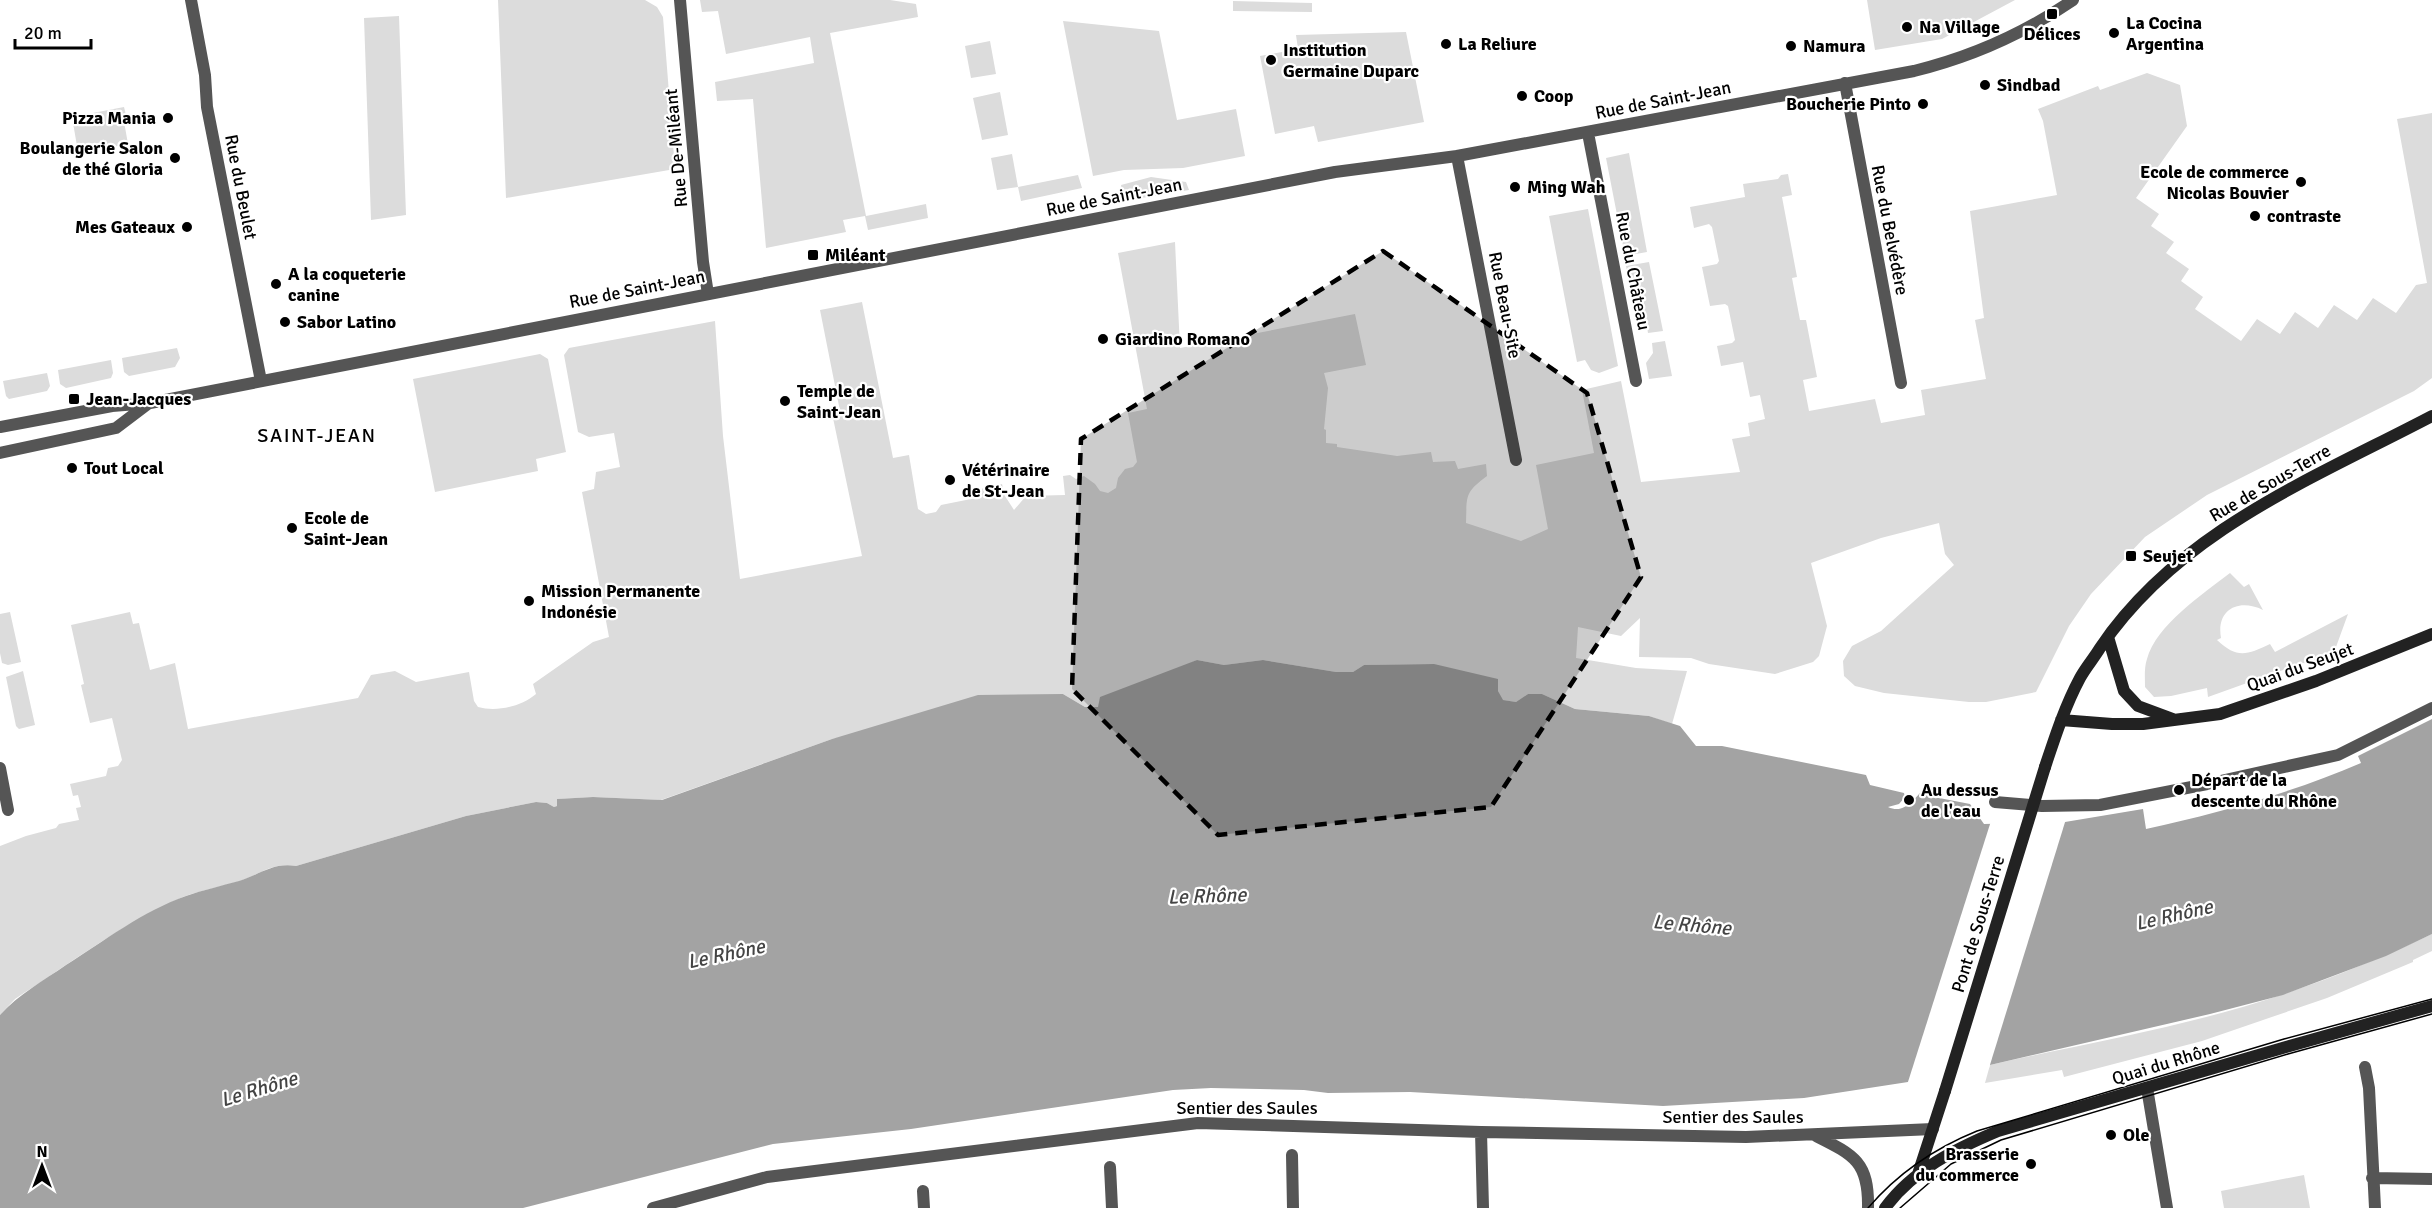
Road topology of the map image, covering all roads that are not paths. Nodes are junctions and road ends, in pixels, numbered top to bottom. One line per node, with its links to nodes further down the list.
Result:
1 (191, 0): 8 (street, Rue du Beulet)
2 (680, 0): 7 (street, Rue De-Miléant)
3 (2073, 0): 4 (street, Rue de Saint-Jean)
4 (1845, 83): 5 (street, Rue de Saint-Jean); 10 (street, Rue du Belvédère)
5 (1588, 133): 6 (street, Rue de Saint-Jean); 9 (street, Rue du Château)
6 (1457, 156): 7 (street, Rue de Saint-Jean); 15 (street, Rue Beau-Site)
7 (708, 294): 8 (street, Rue de Saint-Jean)
8 (261, 381): 11 (street, Rue de Saint-Jean)
9 (1636, 381)
10 (1901, 383)
11 (150, 403): 13 (street, Rue de Saint-Jean); 14 (street, Rue de Saint-Jean)
12 (2432, 416): 17 (street, Rue de Sous-Terre)
13 (0, 427)
14 (0, 453)
15 (1516, 460)
16 (2432, 634): 20 (street, Quai du Seujet)
17 (2108, 636): 19 (street, Rue de Sous-Terre); 20 (street)
18 (2432, 708): 22 (street)
19 (2061, 720): 20 (street, Quai du Seujet); 27 (street, Pont de Sous-Terre, bridge)
20 (2177, 721)
21 (0, 768): 23 (street)
22 (1995, 802)
23 (8, 810)
24 (2432, 1006): 26 (street, Quai du Rhône)
25 (2365, 1067): 33 (street)
26 (2147, 1088): 32 (street, Quai du Rhône); 43 (street)
27 (1933, 1129): 29 (street, Sentier des Saules); 32 (street, Pont de Sous-Terre)
28 (1481, 1132): 29 (street, Sentier des Saules); 36 (street, Sentier des Saules); 40 (street)
29 (1813, 1134): 41 (street, Sentier des Saules)
30 (1292, 1155): 39 (street)
31 (1110, 1167): 38 (street)
32 (1918, 1174): 42 (street)
33 (2372, 1178): 34 (street); 44 (street)
34 (2432, 1179)
35 (923, 1191): 37 (street)
36 (653, 1208)
37 (924, 1208)
38 (1112, 1208)
39 (1293, 1208)
40 (1483, 1208)
41 (1869, 1208)
42 (1885, 1208)
43 (2167, 1208)
44 (2375, 1208)

